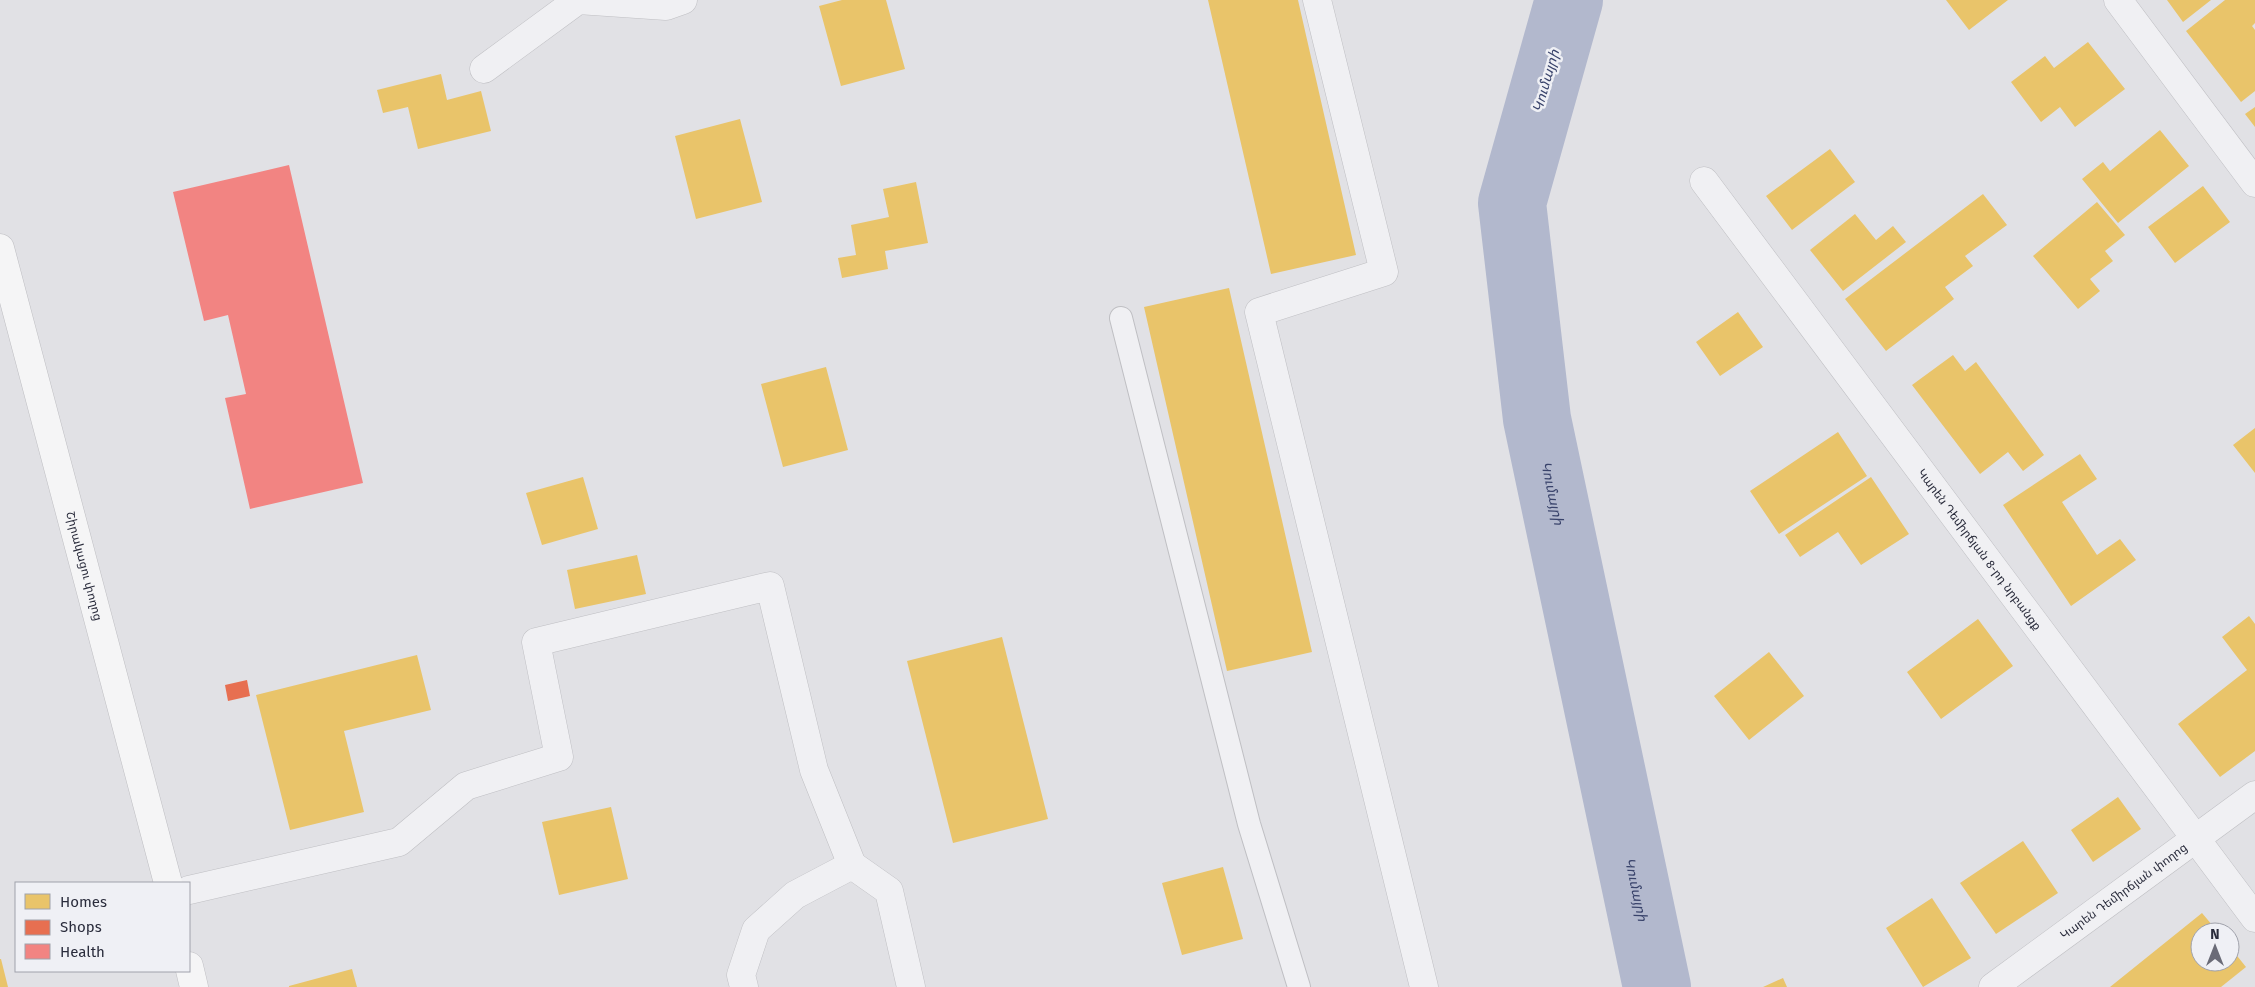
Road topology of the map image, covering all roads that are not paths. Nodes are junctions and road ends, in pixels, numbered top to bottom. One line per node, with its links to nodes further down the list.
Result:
1 (578, 0): 2 (street); 5 (street)
2 (683, 0)
3 (1317, 0): 21 (street)
4 (2118, 0): 7 (street)
5 (484, 69)
6 (1704, 181): 11 (street, Կարեն Դեմիրճյան 8-րդ նրբանցք)
7 (2255, 183)
8 (0, 248): 13 (main road, Շիրակացու փողոց)
9 (1121, 318): 20 (lane)
10 (2255, 795): 11 (street, Կարեն Դեմիրճյան փողոց)
11 (2194, 839): 15 (street, Կարեն Դեմիրճյան 8-րդ նրբանցք); 22 (street, Կարեն Դեմիրճյան փողոց)
12 (852, 865): 14 (street); 18 (street); 19 (street)
13 (168, 882)
14 (190, 890)
15 (2255, 918)
16 (190, 970): 17 (main road)
17 (194, 987)
18 (744, 987)
19 (911, 987)
20 (1298, 987)
21 (1424, 987)
22 (1993, 987)

